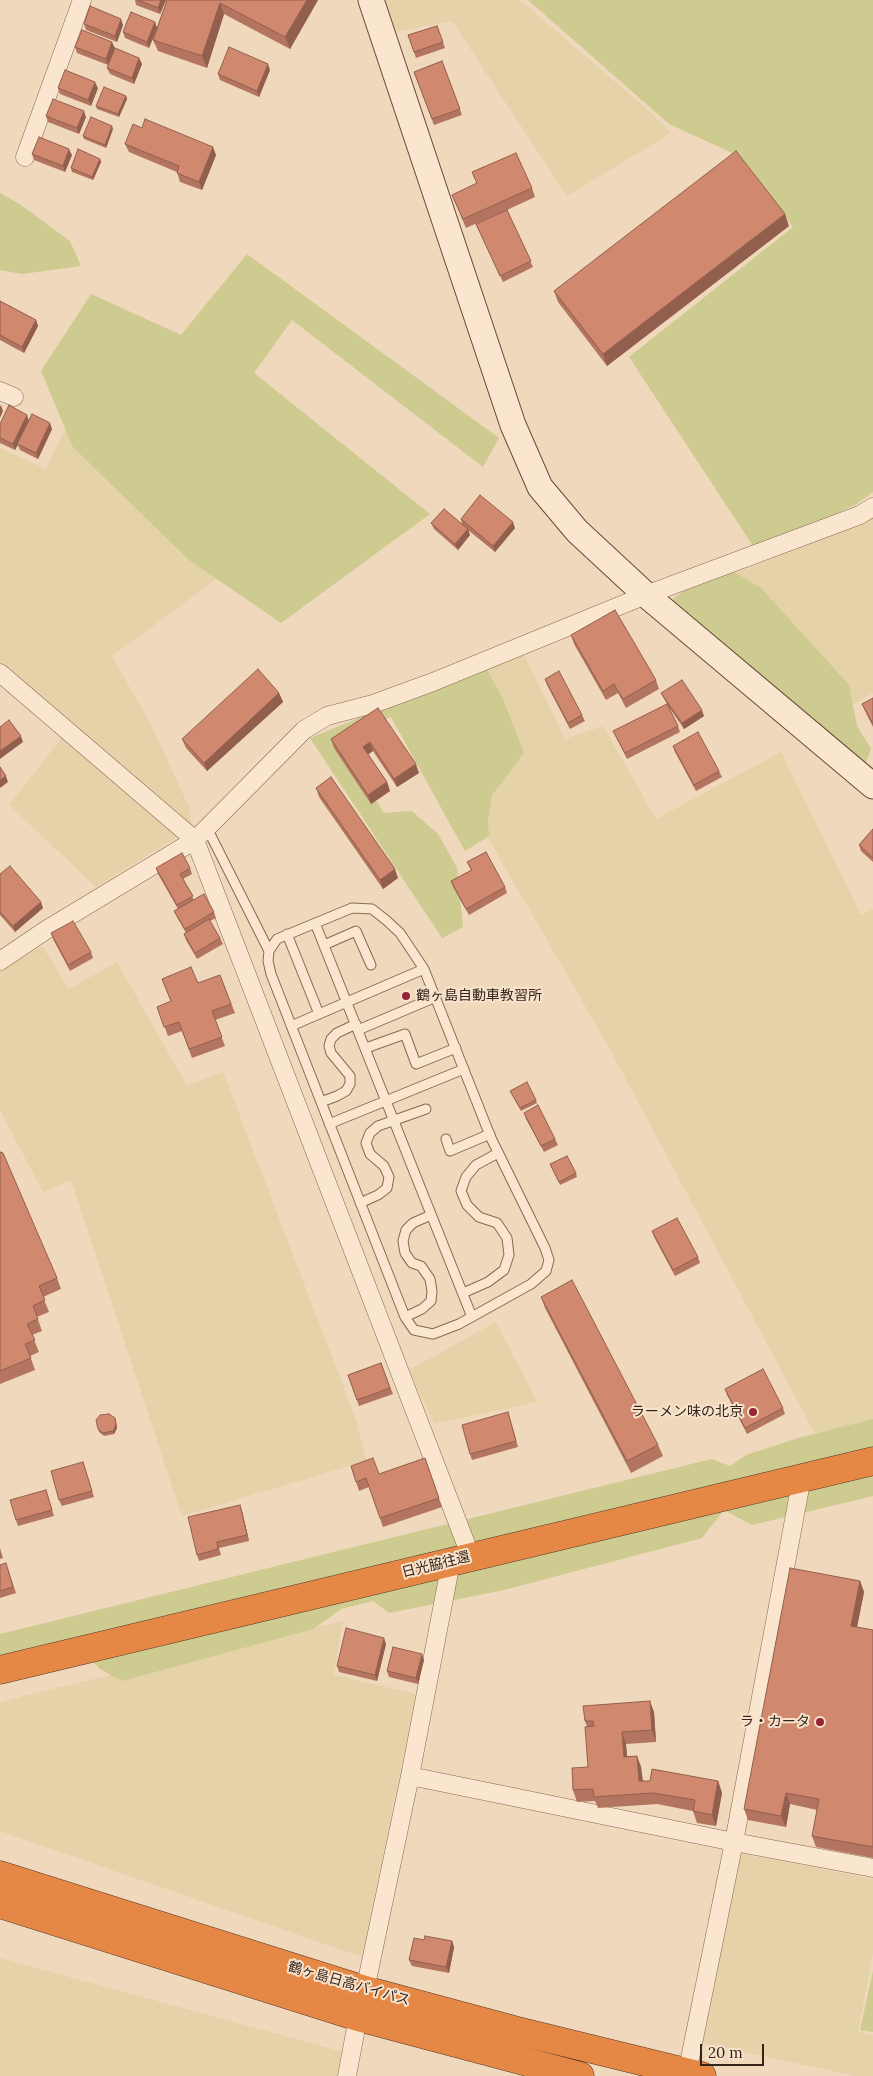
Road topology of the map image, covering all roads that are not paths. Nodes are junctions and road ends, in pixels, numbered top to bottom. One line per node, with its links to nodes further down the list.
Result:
1 (82, 0): 3 (street)
2 (371, 0): 5 (street)
3 (24, 157)
4 (873, 507): 5 (street)
5 (646, 595): 7 (street); 8 (street)
6 (0, 673): 9 (street)
7 (873, 786)
8 (207, 828): 9 (street); 13 (lane)
9 (195, 840): 14 (street); 40 (street)
10 (315, 923): 11 (lane); 12 (lane); 16 (lane)
11 (288, 934): 13 (lane); 19 (lane)
12 (324, 945): 15 (lane); 18 (lane)
13 (269, 951): 20 (lane)
14 (0, 961)
15 (371, 965)
16 (424, 969): 17 (lane); 18 (lane)
17 (436, 997): 21 (lane); 23 (lane)
18 (348, 1003): 19 (lane); 21 (lane)
19 (319, 1014): 20 (lane)
20 (291, 1026): 26 (lane)
21 (357, 1027): 22 (lane); 26 (lane)
22 (366, 1048): 23 (lane); 25 (lane)
23 (456, 1048): 24 (lane)
24 (464, 1070): 25 (lane); 30 (lane)
25 (386, 1100): 28 (lane); 29 (lane)
26 (321, 1102): 29 (lane)
27 (426, 1109): 28 (lane)
28 (394, 1120): 33 (lane); 34 (lane)
29 (329, 1124): 33 (lane)
30 (490, 1134): 31 (lane); 32 (lane)
31 (446, 1139)
32 (498, 1153): 35 (lane); 36 (lane)
33 (360, 1203): 37 (lane)
34 (432, 1215): 35 (lane); 37 (lane)
35 (463, 1293): 36 (lane)
36 (472, 1317): 37 (lane)
37 (404, 1318)
38 (873, 1462): 39 (highway, 日光脇往還)
39 (802, 1477): 40 (highway, 日光脇往還); 43 (street)
40 (461, 1560): 41 (highway, 日光脇往還); 42 (street)
41 (0, 1670)
42 (410, 1776): 43 (street); 47 (street)
43 (734, 1842): 44 (street); 49 (street)
44 (873, 1868)
45 (0, 1875): 47 (highway, 鶴ヶ島日高バイパス)
46 (0, 1904): 48 (highway, 鶴ヶ島日高バイパス)
47 (365, 1990): 49 (highway, 鶴ヶ島日高バイパス)
48 (358, 2017): 50 (street); 51 (highway, 鶴ヶ島日高バイパス)
49 (695, 2074)
50 (347, 2076)
51 (580, 2076)

